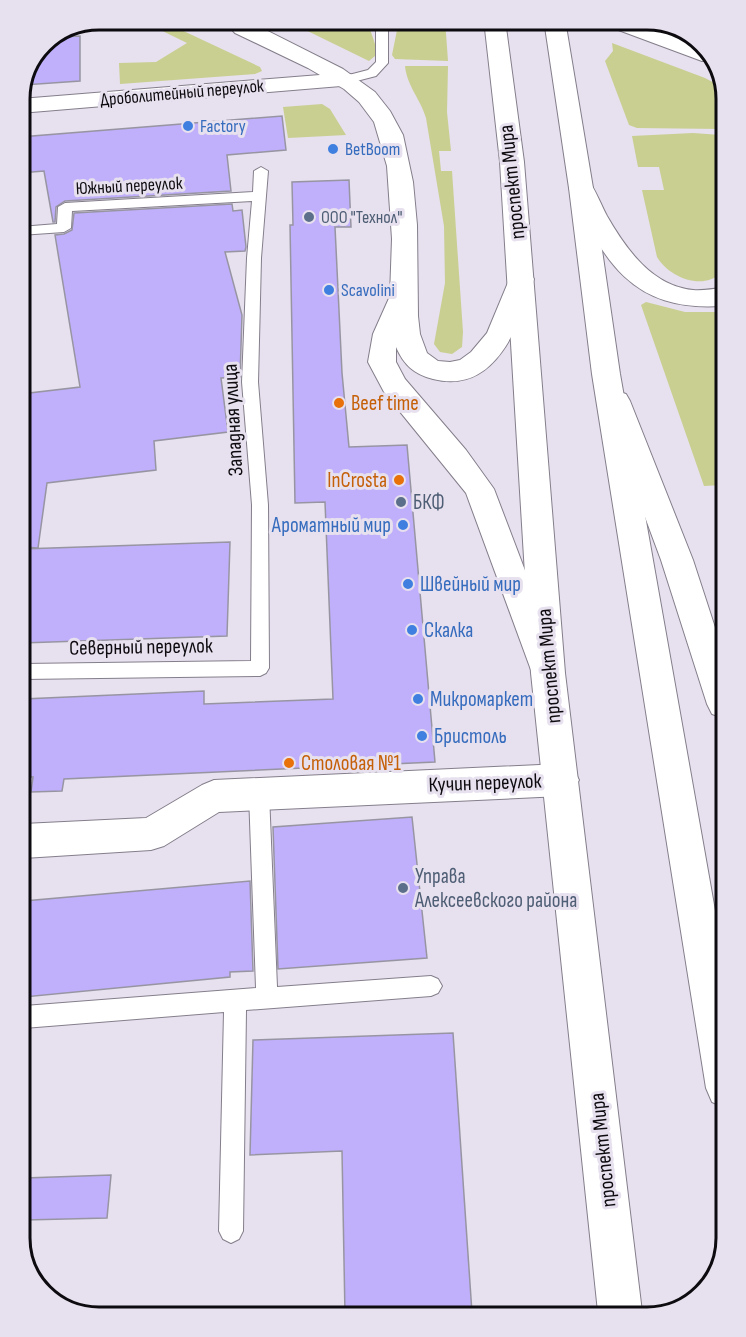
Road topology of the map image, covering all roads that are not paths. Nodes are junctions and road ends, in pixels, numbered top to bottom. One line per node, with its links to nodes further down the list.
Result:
1 (250, 30): 7 (street)
2 (382, 30): 7 (lane)
3 (495, 30): 13 (street, проспект Мира)
4 (556, 30): 10 (street)
5 (640, 30): 6 (street)
6 (697, 51)
7 (345, 80): 8 (street, Дроболитейный переулок); 14 (street)
8 (30, 105)
9 (261, 171): 11 (lane, Западная улица)
10 (581, 188): 15 (street); 16 (street)
11 (259, 196): 12 (lane, Южный переулок); 17 (lane, Западная улица)
12 (30, 230)
13 (521, 279): 14 (street); 19 (street, проспект Мира)
14 (403, 297): 19 (street)
15 (716, 297)
16 (606, 374): 20 (street); 28 (street)
17 (260, 668): 18 (lane, Северный переулок)
18 (30, 672)
19 (548, 673): 21 (street, проспект Мира)
20 (716, 679)
21 (561, 780): 22 (street, Кучин переулок); 30 (street, проспект Мира)
22 (259, 794): 23 (street, Кучин переулок); 25 (lane)
23 (30, 841)
24 (431, 986): 25 (lane)
25 (267, 998): 26 (lane)
26 (235, 1001): 27 (lane); 29 (lane)
27 (30, 1017)
28 (716, 1028)
29 (231, 1231)
30 (619, 1307)

